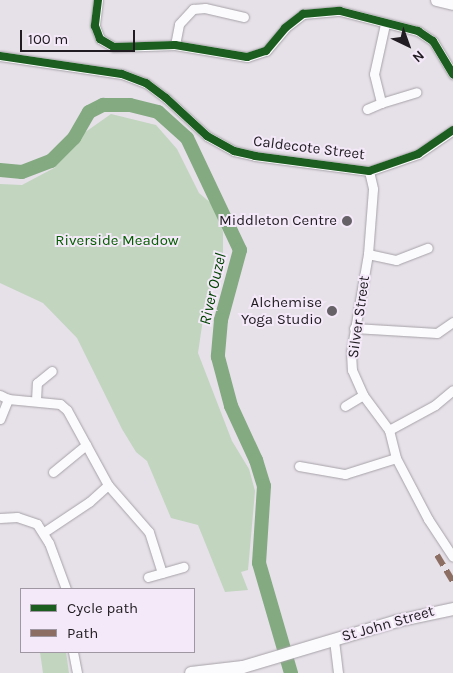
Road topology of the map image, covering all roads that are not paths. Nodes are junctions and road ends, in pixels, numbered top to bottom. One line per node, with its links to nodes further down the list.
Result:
1 (98, 0): 6 (street)
2 (436, 0): 3 (street)
3 (453, 4)
4 (244, 17): 6 (street)
5 (385, 24): 6 (street); 8 (street); 10 (street)
6 (175, 45)
7 (0, 56): 13 (street, Caldecote Street)
8 (453, 74)
9 (416, 92): 10 (street)
10 (381, 103): 11 (street)
11 (367, 109)
12 (453, 130): 13 (street, Caldecote Street)
13 (369, 171): 15 (street, Silver Street)
14 (428, 248): 15 (street)
15 (368, 254): 17 (street, Silver Street)
16 (453, 322): 17 (street)
17 (354, 328): 20 (street, Silver Street)
18 (52, 371): 22 (street)
19 (453, 390): 25 (street)
20 (362, 394): 23 (street); 25 (street, Silver Street)
21 (4, 397): 22 (street); 24 (street)
22 (36, 400): 26 (street)
23 (345, 406)
24 (0, 419)
25 (389, 430): 27 (street, Silver Street)
26 (86, 445): 29 (street); 30 (street)
27 (396, 458): 28 (street); 33 (street, Silver Street)
28 (299, 466)
29 (52, 472)
30 (108, 485): 32 (street); 35 (street)
31 (0, 518): 32 (street)
32 (44, 532): 37 (street)
33 (453, 557)
34 (184, 567): 35 (street)
35 (162, 573): 36 (street)
36 (148, 577)
37 (66, 588)
38 (453, 609): 39 (main road, St John Street)
39 (328, 641): 42 (main road, St John Street); 43 (street)
40 (74, 653): 41 (street)
41 (77, 673)
42 (191, 673)
43 (338, 673)

